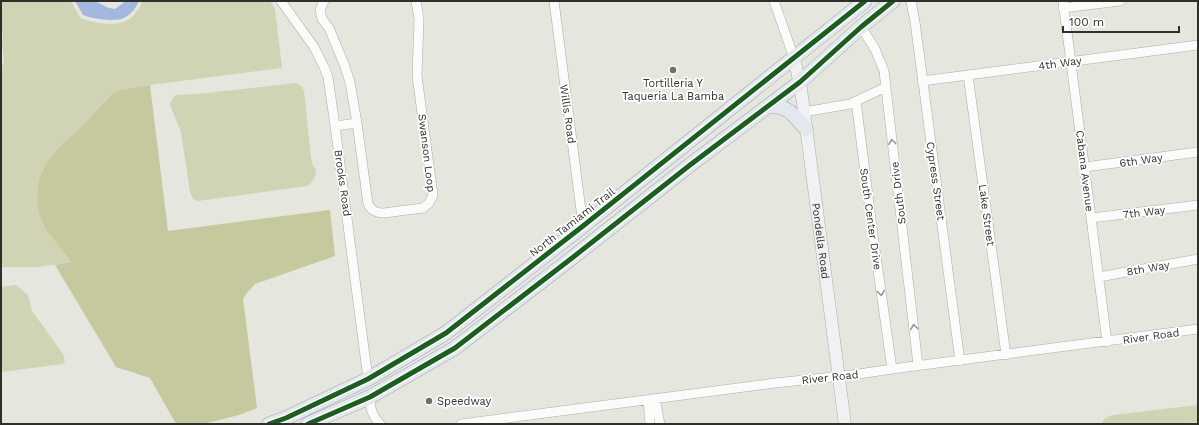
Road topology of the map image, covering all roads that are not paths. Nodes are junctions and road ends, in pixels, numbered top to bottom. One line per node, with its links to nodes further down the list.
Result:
1 (324, 1): 22 (street, Swanson Loop)
2 (416, 1): 22 (street, Swanson Loop)
3 (554, 1): 29 (street, Willis Road)
4 (774, 1): 13 (street)
5 (865, 1): 13 (main road, North Tamiami Trail)
6 (893, 1): 11 (main road)
7 (911, 1): 16 (street, Cypress Street)
8 (1120, 1): 10 (street)
9 (283, 2): 23 (street, Brooks Road)
10 (1063, 5): 14 (street, Cabana Avenue)
11 (861, 27): 17 (main road); 18 (street, South Drive)
12 (1198, 45): 14 (street, 4th Way)
13 (794, 58): 17 (main road, Pondella Road); 29 (main road, North Tamiami Trail)
14 (1070, 61): 15 (street, 4th Way); 26 (street, Cabana Avenue)
15 (968, 75): 16 (street, 4th Way); 35 (street, Lake Street)
16 (922, 80): 36 (street, Cypress Street)
17 (800, 82): 20 (main road); 21 (main road, Pondella Road)
18 (886, 87): 19 (street); 38 (street, South Drive, one-way to 18)
19 (856, 101): 21 (street); 39 (street, South Center Drive, one-way to 39)
20 (768, 106): 24 (main road); 30 (main road)
21 (804, 112): 24 (main road, Pondella Road)
22 (357, 122): 23 (street)
23 (335, 126): 41 (street, Brooks Road)
24 (806, 129): 40 (main road, Pondella Road)
25 (1198, 152): 26 (street, 6th Way)
26 (1085, 167): 28 (street, Cabana Avenue)
27 (1198, 205): 28 (street, 7th Way)
28 (1091, 218): 32 (street, Cabana Avenue)
29 (583, 226): 30 (main road); 37 (main road, North Tamiami Trail)
30 (572, 258): 42 (main road)
31 (1198, 259): 32 (street, 8th Way)
32 (1099, 277): 34 (street, Cabana Avenue)
33 (1198, 329): 34 (street, River Road)
34 (1108, 342): 35 (street, River Road)
35 (1006, 355): 36 (street, River Road)
36 (960, 361): 38 (street, River Road)
37 (396, 363): 41 (main road, North Tamiami Trail); 42 (main road)
38 (918, 365): 39 (street, River Road)
39 (892, 368): 40 (street, River Road)
40 (839, 376): 43 (street, River Road); 52 (main road, Pondella Road)
41 (368, 379): 44 (main road); 46 (main road, North Tamiami Trail)
42 (370, 397): 44 (main road); 48 (street)
43 (652, 399): 45 (street, River Road); 50 (street); 51 (street)
44 (343, 410): 47 (main road)
45 (505, 421): 49 (street, River Road)
46 (270, 424)
47 (308, 424)
48 (380, 424)
49 (463, 424)
50 (650, 424)
51 (660, 424)
52 (845, 424)

